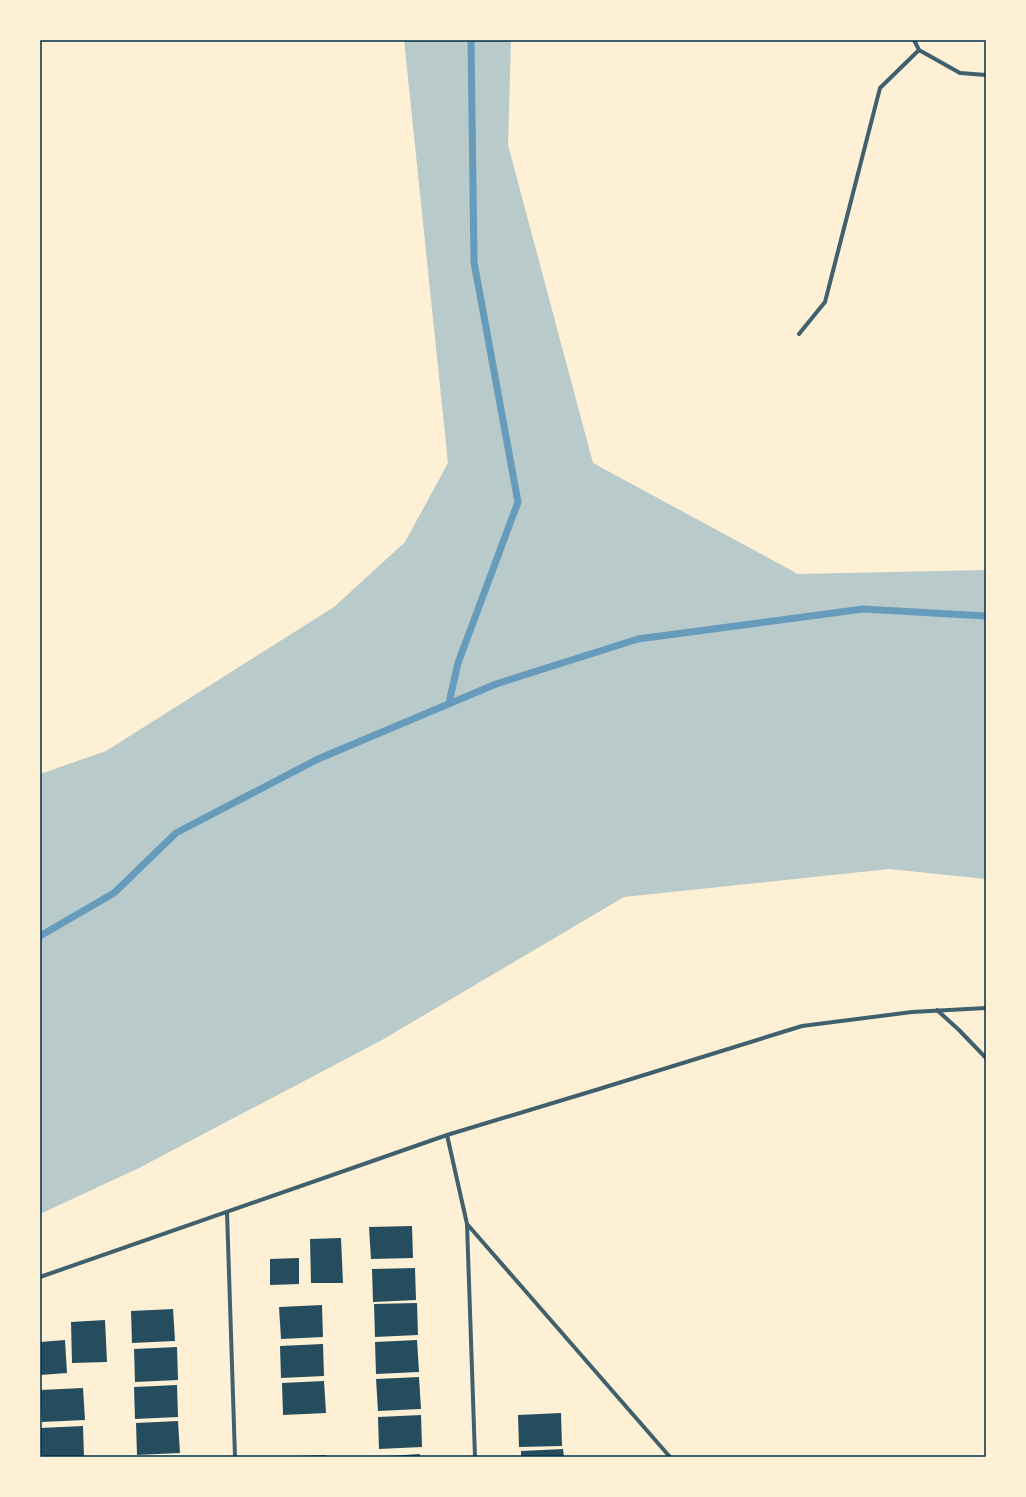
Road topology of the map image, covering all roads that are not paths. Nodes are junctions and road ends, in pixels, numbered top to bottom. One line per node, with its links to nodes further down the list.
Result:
1 (914, 40): 2 (street)
2 (919, 50): 3 (street); 4 (street)
3 (986, 75)
4 (799, 334)
5 (986, 1008): 6 (street)
6 (937, 1010): 7 (street); 8 (street)
7 (986, 1058)
8 (447, 1135): 9 (street); 10 (street)
9 (227, 1212): 11 (street); 12 (street)
10 (467, 1224): 13 (street); 14 (street)
11 (40, 1277)
12 (235, 1457)
13 (475, 1457)
14 (670, 1457)

